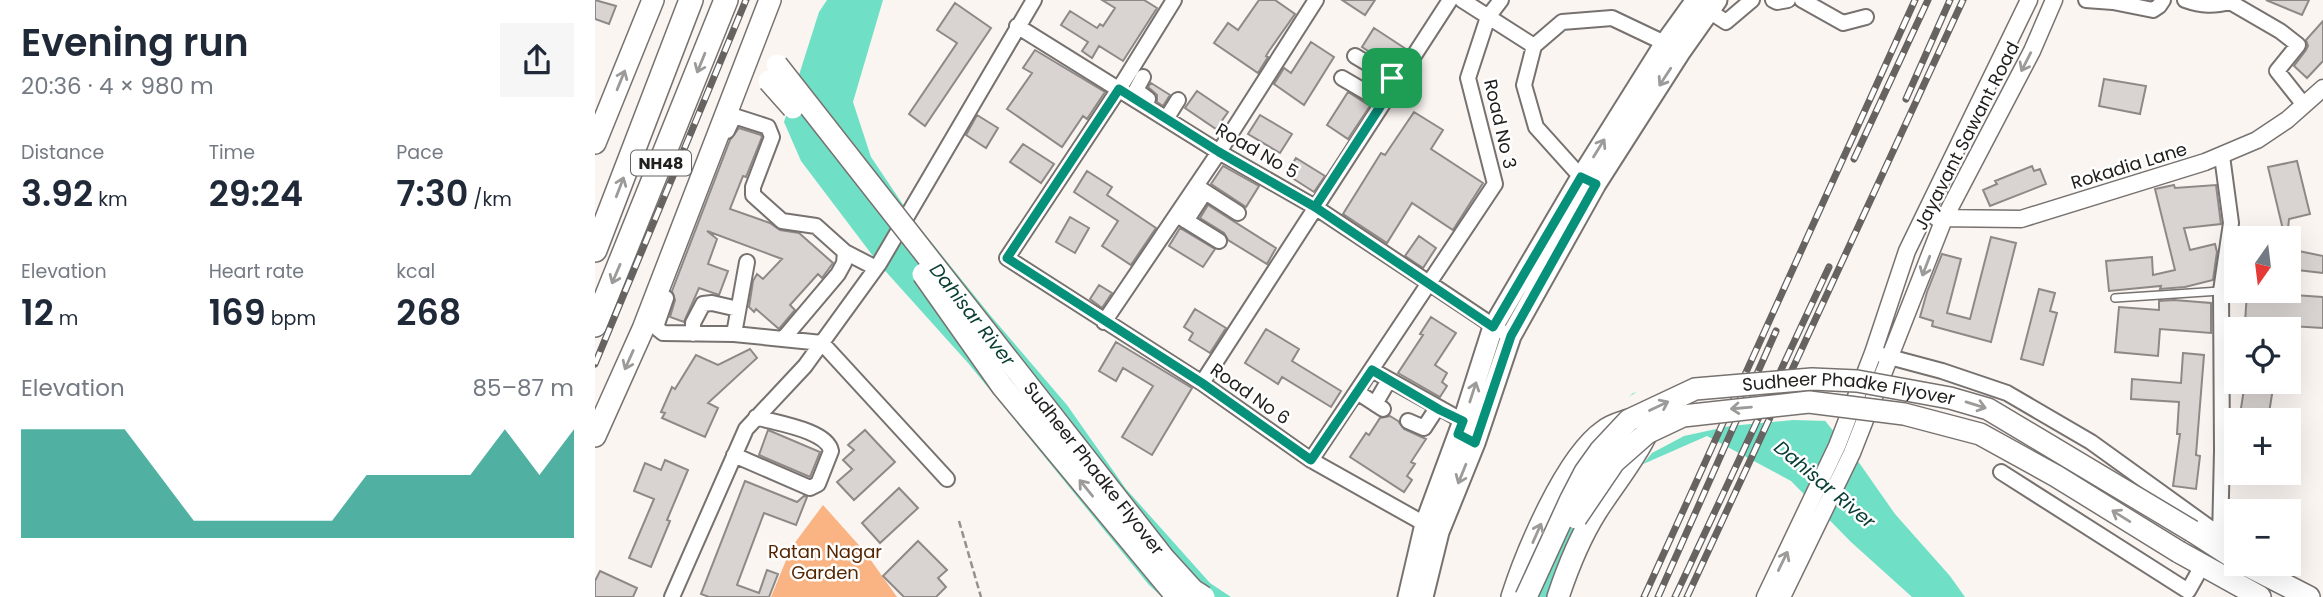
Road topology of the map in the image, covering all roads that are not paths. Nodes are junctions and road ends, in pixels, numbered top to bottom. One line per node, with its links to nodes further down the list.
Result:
1 (653, 0): 38 (main road, one-way to 1)
2 (691, 0): 49 (highway, NH48, one-way to 2)
3 (726, 0): 58 (highway, NH48, one-way to 58)
4 (770, 0): 24 (main road)
5 (1034, 0): 23 (street)
6 (1174, 0): 32 (street)
7 (1316, 0): 39 (street)
8 (1450, 0): 31 (street)
9 (1462, 0): 21 (street)
10 (1501, 0): 21 (street, Road No 3)
11 (1752, 0): 20 (street)
12 (1773, 0): 13 (street)
13 (1788, 0)
14 (1802, 0): 22 (street)
15 (2029, 0): 45 (street, Jayavant Sawant Road)
16 (2054, 0): 47 (street, Jayavant Sawant Road, one-way to 47)
17 (2086, 0): 18 (street)
18 (2163, 0)
19 (2185, 0): 36 (street)
20 (1707, 4): 26 (main road)
21 (1488, 17): 25 (street); 53 (street, Road No 3)
22 (1866, 17)
23 (1017, 26): 32 (street, Road No 5); 52 (street)
24 (757, 38): 28 (main road); 29 (main road, Sudheer Phadke Flyover)
25 (1534, 46): 26 (street); 41 (street)
26 (1673, 47): 41 (main road)
27 (1355, 56): 31 (street)
28 (746, 65): 29 (main road, Sudheer Phadke Flyover); 77 (main road, one-way to 77)
29 (773, 73): 90 (main road, Sudheer Phadke Flyover, one-way to 29, bridge); 91 (main road, Sudheer Phadke Flyover, bridge)
30 (1342, 78): 35 (street)
31 (1395, 79): 35 (street)
32 (1134, 80): 37 (street, Road No 5); 57 (street, Road No 6)
33 (2323, 88): 36 (street, Rokadia Lane)
34 (1178, 100): 37 (street)
35 (1381, 101): 43 (street)
36 (2304, 105): 40 (street, Rokadia Lane)
37 (1157, 109): 39 (street, Road No 5)
38 (595, 143)
39 (1219, 152): 42 (street); 43 (street, Road No 5)
40 (2222, 156): 47 (street, Rokadia Lane); 54 (street)
41 (1588, 181): 59 (main road); 62 (main road)
42 (1201, 189): 44 (street); 46 (street)
43 (1315, 207): 53 (street, Road No 5); 69 (street)
44 (1238, 213)
45 (1925, 215): 47 (street, Rokadia Lane); 65 (street, Jayavant Sawant Road)
46 (1181, 218): 48 (street); 57 (street)
47 (1944, 219): 67 (street, Jayavant Sawant Road, one-way to 67)
48 (1219, 241)
49 (595, 250)
50 (845, 252): 52 (street); 60 (street); 63 (street)
51 (747, 262): 56 (street)
52 (877, 266): 64 (street)
53 (1428, 284): 59 (street, Road No 5); 66 (street, Road No 3)
54 (2221, 291): 55 (lane); 82 (street)
55 (2115, 298)
56 (739, 309): 60 (street); 61 (street)
57 (1104, 322): 69 (street, Road No 6)
58 (595, 325)
59 (1493, 327): 62 (street, Road No 5); 75 (main road, one-way to 59)
60 (693, 334): 61 (street)
61 (733, 334): 63 (street)
62 (1511, 336): 75 (main road)
63 (783, 339): 64 (street)
64 (822, 342): 72 (street); 81 (street)
65 (1873, 353): 67 (street); 84 (street, Jayavant Sawant Road)
66 (1372, 370): 68 (street); 70 (street, Road No 3)
67 (1891, 371): 73 (main road, Sudheer Phadke Flyover, one-way to 67, bridge); 84 (street, Jayavant Sawant Road); 85 (street); 86 (main road, Sudheer Phadke Flyover, one-way to 86, bridge)
68 (1389, 380): 70 (street); 71 (street)
69 (1202, 383): 79 (street, Road No 6)
70 (1357, 392): 79 (street, Road No 3)
71 (1437, 408): 74 (street); 75 (street)
72 (756, 417): 78 (street); 78 (street)
73 (1629, 420): 94 (main road, one-way to 73); 95 (main road, Sudheer Phadke Flyover, bridge)
74 (1408, 421)
75 (1466, 433): 83 (main road)
76 (1647, 433): 87 (main road, Sudheer Phadke Flyover, one-way to 76, bridge); 96 (main road, Sudheer Phadke Flyover, bridge); 97 (main road)
77 (595, 436)
78 (734, 455): 89 (street)
79 (1311, 460): 83 (street, Road No 6)
80 (2001, 472): 87 (street)
81 (947, 479)
82 (2224, 499)
83 (1432, 528): 92 (main road); 93 (main road)
84 (1806, 531): 98 (street, Jayavant Sawant Road, one-way to 84); 99 (street, Jayavant Sawant Road)
85 (2224, 546)
86 (2224, 547)
87 (2202, 566): 100 (main road, Sudheer Phadke Flyover)
88 (2268, 576): 101 (main road)
89 (672, 597)
90 (1177, 597)
91 (1204, 597)
92 (1408, 597)
93 (1423, 597)
94 (1512, 597)
95 (1526, 597)
96 (1538, 597)
97 (1558, 597)
98 (1765, 597)
99 (1782, 597)
100 (2260, 597)
101 (2309, 597)

